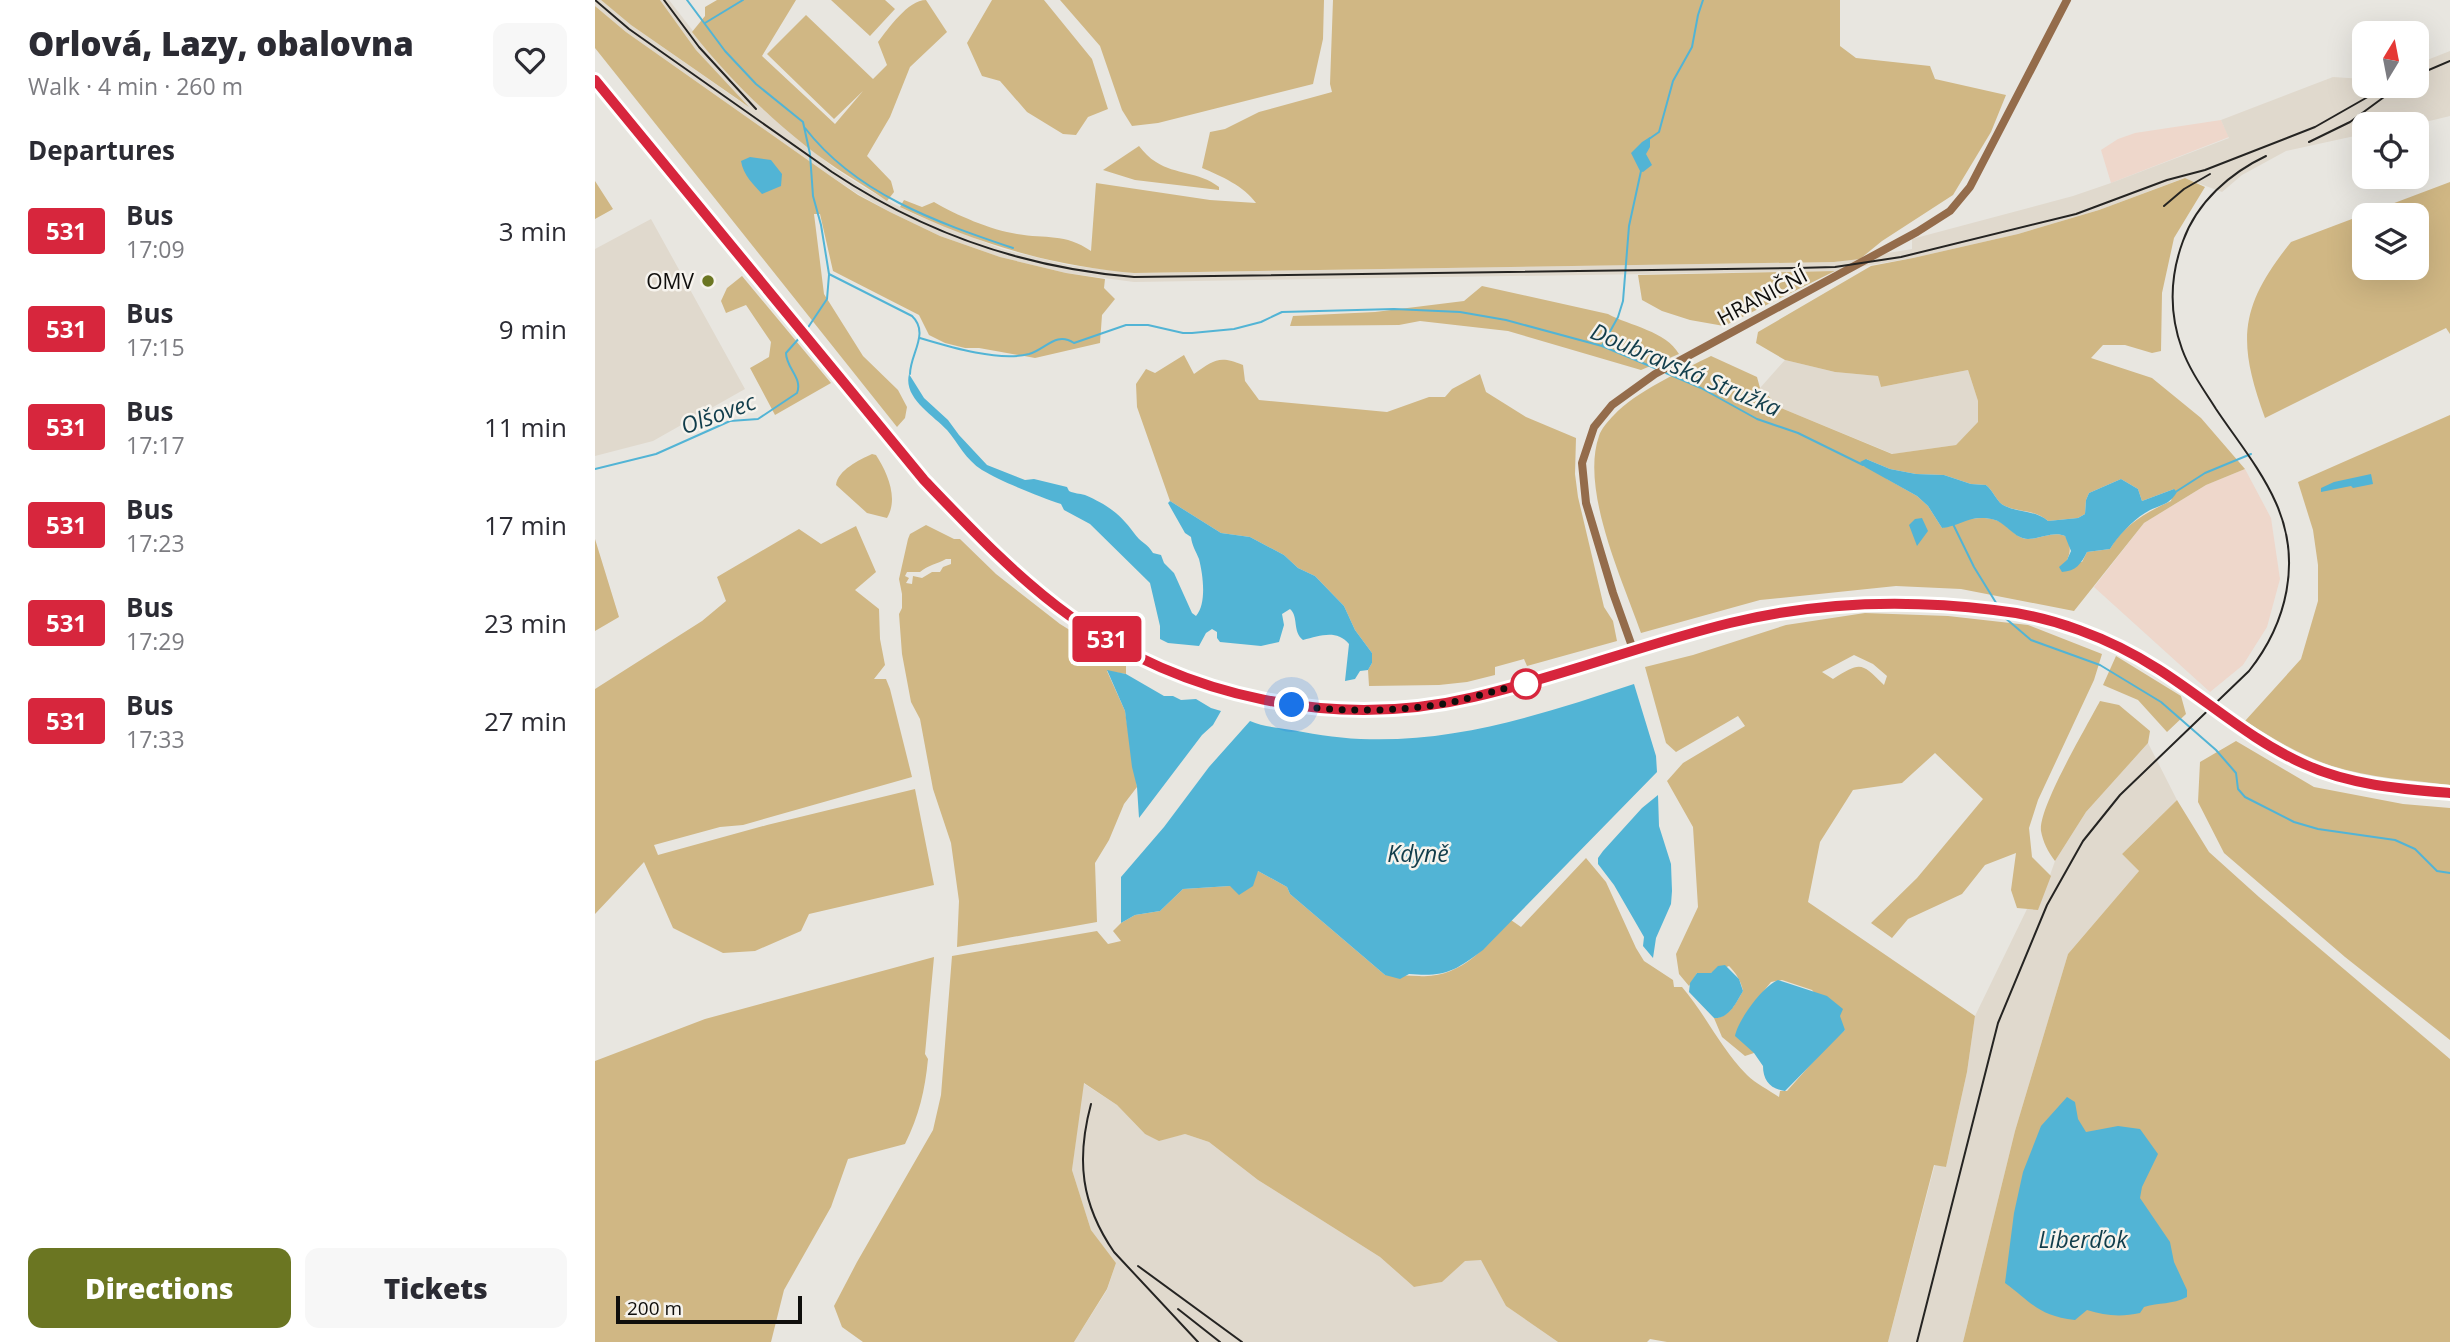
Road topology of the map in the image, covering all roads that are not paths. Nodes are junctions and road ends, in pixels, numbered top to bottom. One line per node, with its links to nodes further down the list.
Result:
1 (2067, 0): 3 (main road, HRANIČNÍ)
2 (595, 80): 3 (main road)
3 (1634, 652): 4 (main road)
4 (2450, 793)

